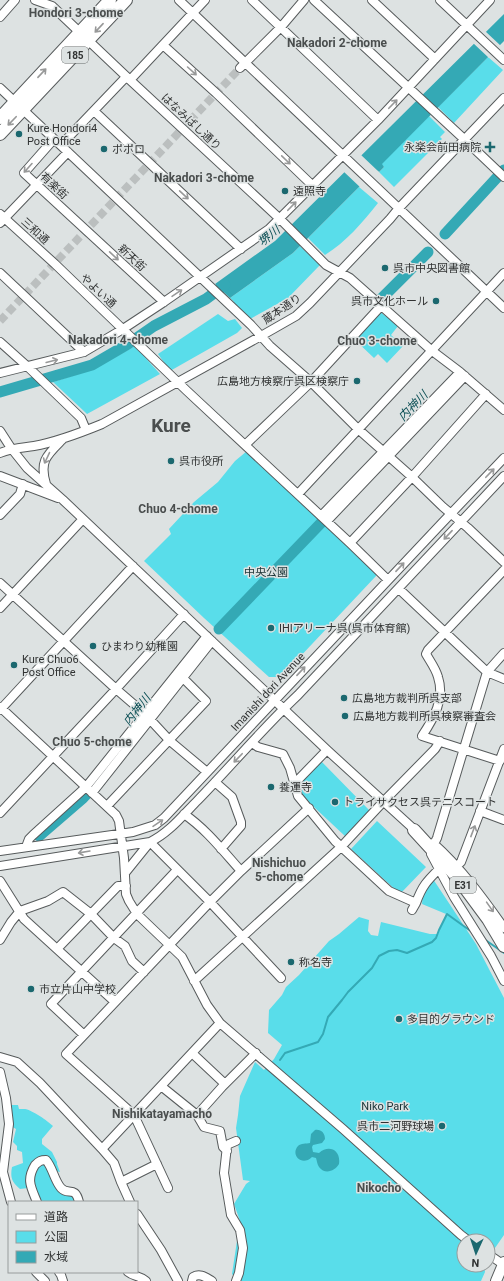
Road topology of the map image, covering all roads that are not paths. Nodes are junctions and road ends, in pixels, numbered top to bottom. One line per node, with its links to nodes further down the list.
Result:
1 (16, 0): 15 (street)
2 (35, 0): 13 (street)
3 (110, 0): 18 (highway, 185)
4 (126, 0): 18 (highway, 185, one-way to 18)
5 (179, 0): 14 (street)
6 (205, 0): 14 (street)
7 (252, 0): 17 (street)
8 (304, 0): 17 (street)
9 (314, 0): 25 (street)
10 (372, 0): 20 (street)
11 (440, 0): 16 (street)
12 (490, 0): 16 (street)
13 (52, 3): 18 (street, はなみばし通り)
14 (193, 13): 19 (street); 22 (street)
15 (0, 17)
16 (467, 25): 20 (street); 21 (street)
17 (280, 27): 22 (street); 30 (street)
18 (84, 36): 23 (street, はなみばし通り); 27 (highway, 185)
19 (163, 45): 23 (street); 39 (street, one-way to 39)
20 (435, 58): 25 (street)
21 (504, 60)
22 (242, 65): 36 (street)
23 (128, 78): 28 (street); 42 (street, はなみばし通り)
24 (0, 88): 27 (street)
25 (412, 90): 30 (street, one-way to 25); 32 (street)
26 (504, 98): 32 (street, 蔵本通り)
27 (19, 105): 29 (highway, 185); 31 (highway, 185, one-way to 31); 33 (street)
28 (94, 111): 34 (street); 44 (street, one-way to 44)
29 (0, 118)
30 (378, 120): 36 (street)
31 (0, 134)
32 (464, 138): 37 (street); 40 (street, 蔵本通り)
33 (54, 139): 34 (street); 38 (street, 有楽街, one-way to 38)
34 (61, 145): 35 (street)
35 (68, 152): 38 (street); 49 (street)
36 (343, 155): 39 (street); 40 (street)
37 (502, 175)
38 (37, 184): 41 (street); 43 (street, 有楽街)
39 (312, 185): 42 (street, one-way to 39)
40 (399, 208): 47 (street, 蔵本通り); 50 (street)
41 (2, 218): 45 (street, 三和通)
42 (283, 222): 44 (street); 47 (street, はなみばし通り)
43 (86, 230): 51 (street, 新天街, one-way to 51)
44 (241, 249): 49 (street)
45 (55, 264): 54 (street, やよい通)
46 (0, 273): 58 (street)
47 (339, 273): 52 (street, はなみばし通り); 55 (street, 蔵本通り)
48 (504, 273): 50 (street)
49 (200, 277): 51 (street, one-way to 49); 55 (street)
50 (486, 292): 53 (street); 57 (street)
51 (164, 302): 54 (street)
52 (381, 306): 57 (street, はなみばし通り); 63 (street)
53 (504, 308)
54 (125, 331): 58 (street); 62 (street, やよい通)
55 (261, 336): 62 (street, 蔵本通り); 63 (street)
56 (0, 342): 59 (street)
57 (432, 350): 61 (street, はなみばし通り); 66 (street)
58 (84, 352): 59 (street, one-way to 58)
59 (28, 367): 60 (street); 67 (street)
60 (0, 373)
61 (462, 374): 64 (street, はなみばし通り); 74 (street)
62 (178, 382): 67 (street, 蔵本通り); 70 (street, やよい通)
63 (311, 382): 66 (street); 70 (street)
64 (486, 394): 65 (street, はなみばし通り); 78 (street)
65 (504, 410)
66 (358, 429): 74 (street); 81 (street)
67 (86, 430): 69 (street, 蔵本通り)
68 (0, 431): 72 (street)
69 (64, 438): 72 (street, 蔵本通り); 80 (street, one-way to 80)
70 (245, 445): 81 (street, やよい通)
71 (0, 446): 72 (street)
72 (11, 448): 73 (street); 80 (street)
73 (0, 452)
74 (386, 454): 78 (street); 85 (street)
75 (504, 458): 83 (street, Imanishi dori Avenue, one-way to 75)
76 (0, 476): 79 (street)
77 (504, 476): 87 (street)
78 (412, 477): 83 (street); 88 (street)
79 (23, 484): 82 (street); 84 (street)
80 (46, 484): 82 (street)
81 (298, 494): 85 (street, やよい通)
82 (63, 500): 86 (street)
83 (451, 513): 87 (street); 92 (street, Imanishi dori Avenue, one-way to 83)
84 (0, 515)
85 (324, 518): 88 (street, やよい通)
86 (83, 519): 90 (street); 95 (street)
87 (461, 522): 89 (street); 94 (street, one-way to 94)
88 (350, 543): 92 (street, やよい通)
89 (504, 562)
90 (133, 566): 97 (street); 100 (street)
91 (504, 570): 98 (street)
92 (388, 580): 106 (street, Imanishi dori Avenue, one-way to 92)
93 (0, 583): 95 (street)
94 (399, 589): 98 (street); 108 (street)
95 (13, 594): 96 (street); 100 (street)
96 (0, 608)
97 (184, 614): 99 (street); 105 (street)
98 (444, 633): 102 (street); 111 (street)
99 (209, 638): 103 (street); 106 (street); 109 (street)
100 (64, 642): 105 (street); 107 (street)
101 (504, 653): 102 (street)
102 (487, 672): 104 (street); 113 (street)
103 (183, 678): 109 (street); 110 (street)
104 (504, 679)
105 (116, 689): 109 (street); 116 (street)
106 (275, 700): 108 (street); 117 (street, Imanishi dori Avenue)
107 (0, 709): 116 (street)
108 (284, 709): 112 (street); 114 (street)
109 (148, 717): 110 (street); 120 (street)
110 (170, 740): 117 (street); 122 (street)
111 (440, 741): 113 (street); 121 (street)
112 (252, 743): 118 (street, one-way to 118); 119 (street)
113 (464, 749): 115 (street); 131 (street)
114 (327, 750): 119 (street); 121 (street)
115 (502, 755): 124 (street)
116 (52, 757): 120 (street); 125 (street)
117 (208, 772): 129 (street, Imanishi dori Avenue, one-way to 117)
118 (215, 782): 126 (street); 135 (street)
119 (294, 784): 123 (street)
120 (89, 790): 122 (street); 133 (street)
121 (383, 802): 128 (street); 134 (street); 139 (street)
122 (107, 806): 129 (street)
123 (309, 808): 134 (street); 141 (street)
124 (480, 811): 127 (street); 138 (street, one-way to 124)
125 (0, 813)
126 (184, 814): 130 (street); 135 (street)
127 (504, 820)
128 (414, 830): 131 (street); 155 (highway, E31)
129 (121, 834): 132 (street); 133 (street, Imanishi dori Avenue)
130 (150, 842): 132 (street); 140 (street); 142 (street)
131 (434, 844): 138 (street)
132 (122, 846): 137 (street, one-way to 137); 142 (street)
133 (26, 847): 136 (street, Imanishi dori Avenue)
134 (341, 848): 139 (street); 151 (street)
135 (221, 849): 141 (street)
136 (0, 851)
137 (1, 866): 143 (street)
138 (457, 866): 150 (street, one-way to 150)
139 (439, 869): 161 (street)
140 (177, 870): 146 (street); 149 (street)
141 (241, 871): 146 (street)
142 (125, 873): 145 (street)
143 (0, 876)
144 (0, 881): 147 (street)
145 (126, 886): 148 (street); 149 (street)
146 (210, 902): 151 (street); 154 (street)
147 (20, 911): 148 (street); 153 (street); 156 (street)
148 (90, 914): 152 (street); 156 (street)
149 (137, 914): 152 (street); 154 (street)
150 (504, 928)
151 (243, 936): 159 (street); 160 (street)
152 (114, 938): 157 (street); 158 (street)
153 (0, 940)
154 (169, 945): 158 (street); 160 (street)
155 (504, 946)
156 (57, 949): 157 (street)
157 (82, 971): 162 (street); 164 (street)
158 (144, 972): 162 (street)
159 (281, 978)
160 (194, 981): 163 (street)
161 (504, 981)
162 (115, 1002): 164 (street)
163 (220, 1023): 165 (street); 166 (street)
164 (84, 1035): 171 (street)
165 (192, 1053): 169 (street); 170 (street)
166 (256, 1053): 169 (street); 184 (street)
167 (0, 1057): 174 (street)
168 (0, 1072): 179 (street)
169 (225, 1084): 172 (street)
170 (161, 1086): 171 (street); 172 (street)
171 (134, 1115): 174 (street); 176 (street)
172 (197, 1115): 175 (street)
173 (236, 1142): 175 (street)
174 (102, 1149): 177 (street)
175 (227, 1151): 193 (street)
176 (157, 1164): 177 (street); 178 (street)
177 (120, 1182): 182 (street)
178 (168, 1188)
179 (11, 1201)
180 (37, 1201): 181 (street)
181 (79, 1201)
182 (130, 1201)
183 (138, 1216): 190 (street)
184 (458, 1233)
185 (504, 1264): 194 (main road)
186 (37, 1273): 188 (street)
187 (130, 1273): 189 (street)
188 (45, 1281)
189 (146, 1281)
190 (178, 1281)
191 (192, 1281): 192 (street)
192 (212, 1281)
193 (236, 1281)
194 (496, 1281)

